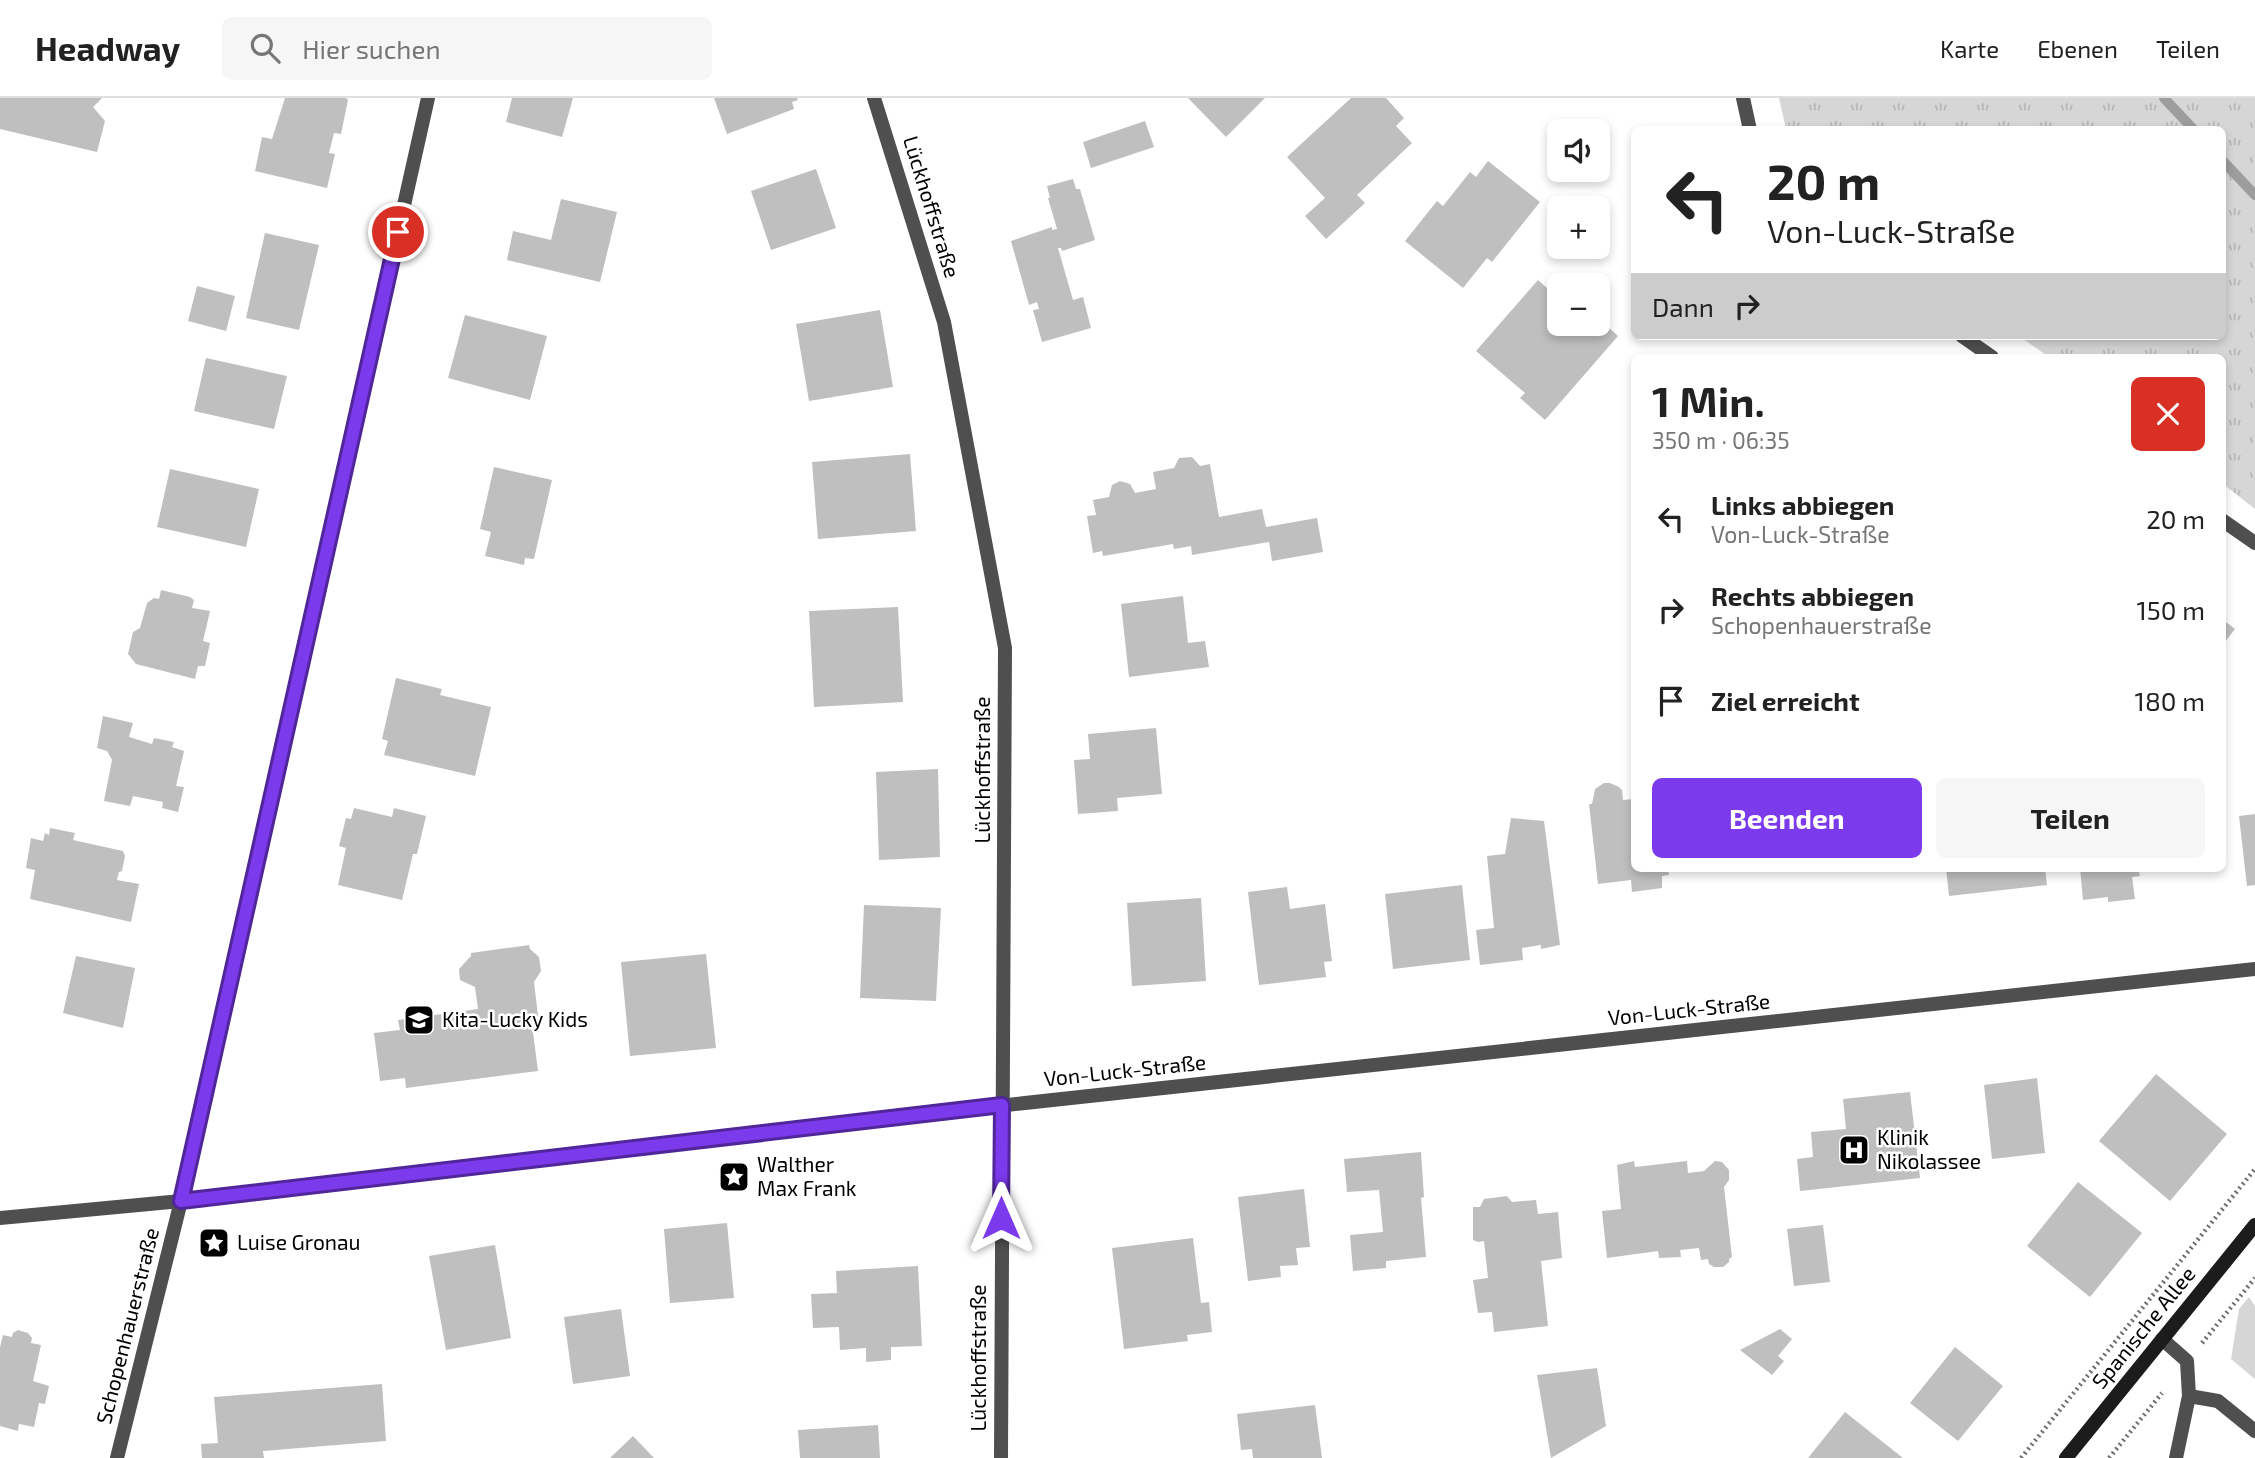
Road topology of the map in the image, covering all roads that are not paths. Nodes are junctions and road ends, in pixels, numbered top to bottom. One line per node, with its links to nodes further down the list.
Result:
1 (428, 98): 11 (street, Schopenhauerstraße)
2 (874, 98): 10 (street, Lückhoffstraße)
3 (1743, 98): 4 (street)
4 (1749, 126)
5 (1968, 340): 6 (street)
6 (1988, 354)
7 (2226, 523): 8 (street)
8 (2255, 543)
9 (2255, 969): 10 (street, Von-Luck-Straße)
10 (1002, 1105): 11 (street, Von-Luck-Straße); 18 (street, Lückhoffstraße)
11 (181, 1201): 12 (street, Von-Luck-Straße); 17 (street, Schopenhauerstraße)
12 (0, 1218)
13 (2255, 1225): 14 (main road, Spanische Allee)
14 (2162, 1339): 15 (street); 19 (main road, Spanische Allee)
15 (2189, 1396): 16 (street); 20 (street)
16 (2255, 1431)
17 (117, 1458)
18 (1001, 1458)
19 (2066, 1458)
20 (2176, 1458)

